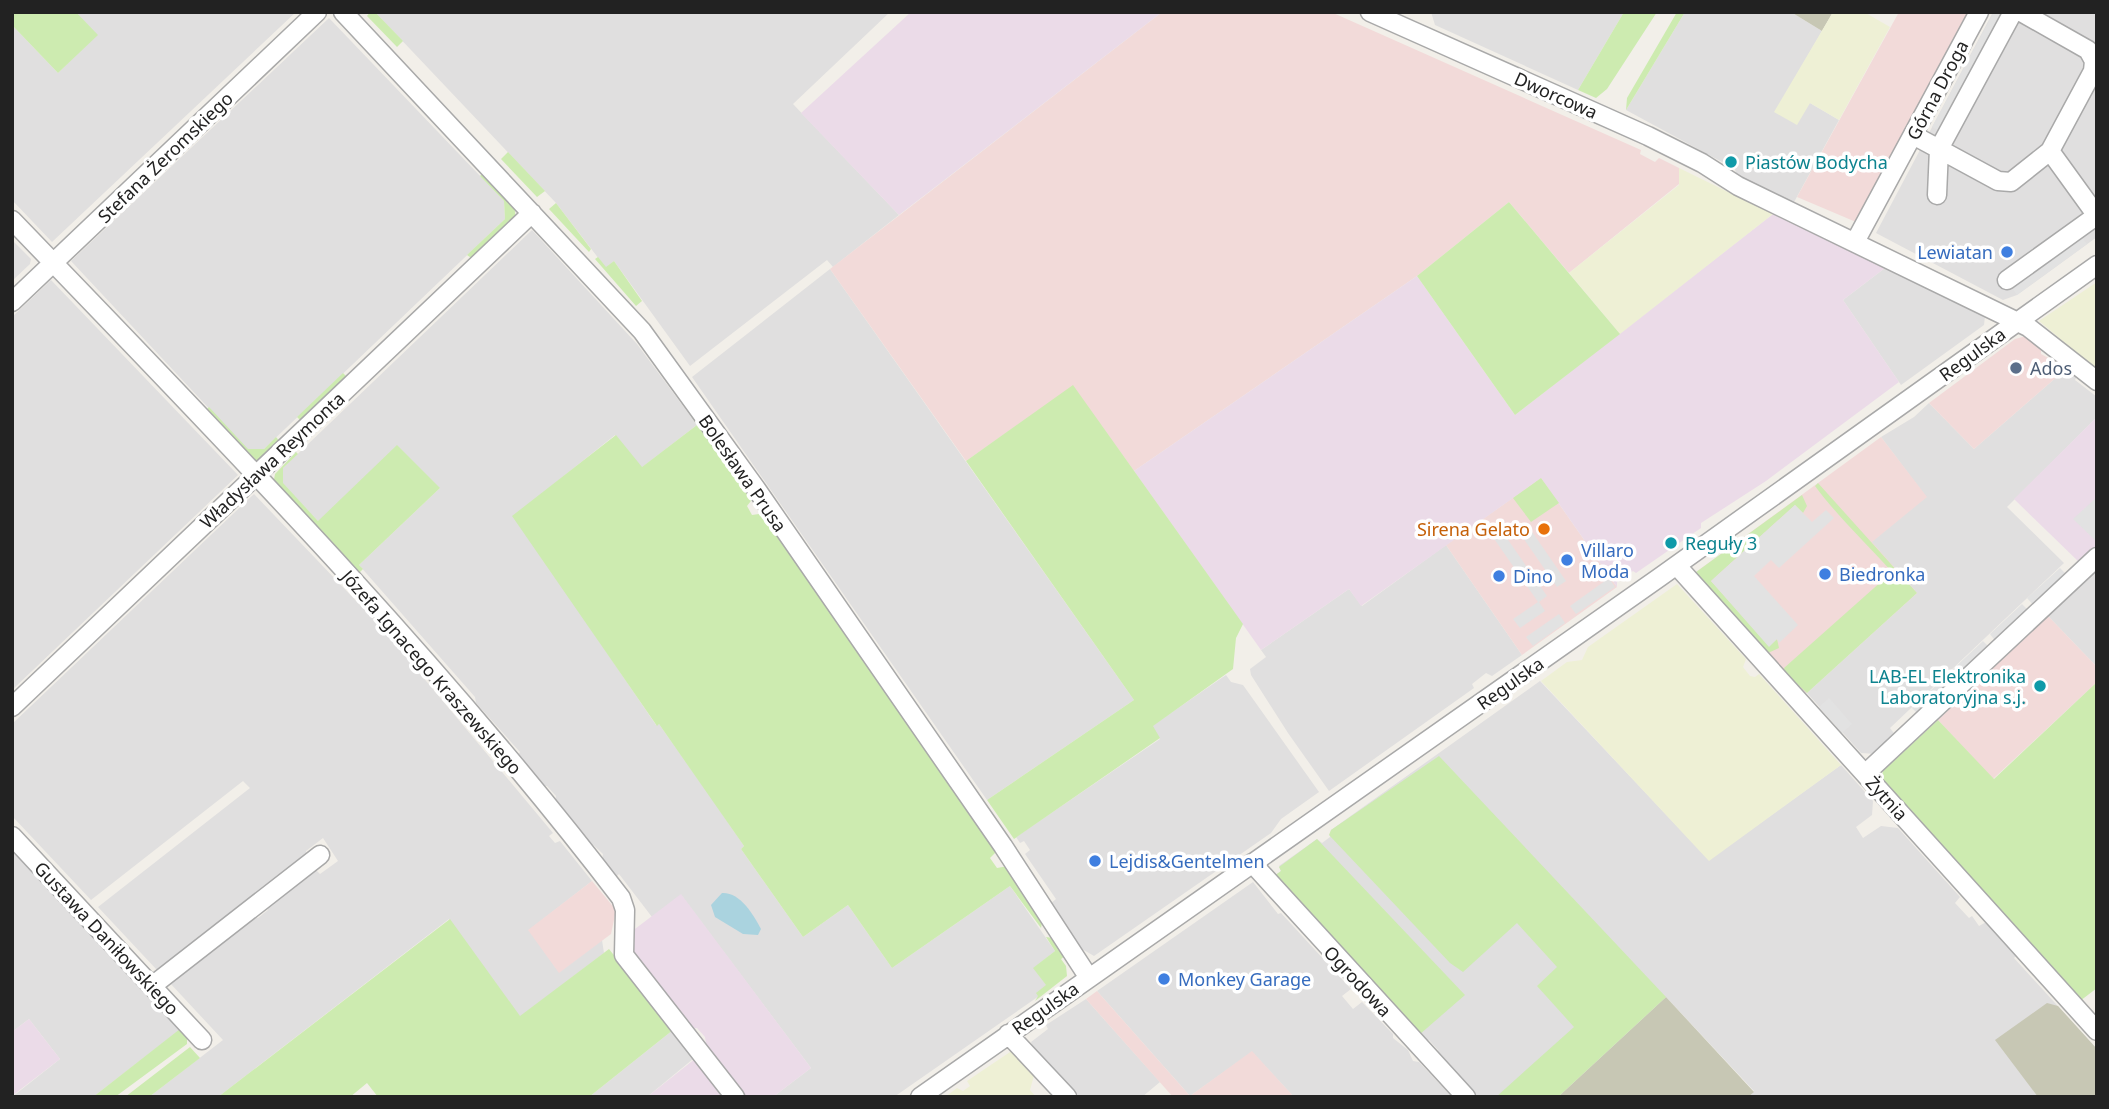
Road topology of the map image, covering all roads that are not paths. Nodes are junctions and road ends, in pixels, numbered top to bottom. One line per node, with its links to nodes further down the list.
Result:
1 (317, 12): 15 (street, Stefana Żeromskiego)
2 (343, 12): 11 (street, Bolesława Prusa)
3 (1370, 12): 14 (street, Dworcowa)
4 (1979, 12): 7 (street, Górna Droga)
5 (2013, 12): 8 (street)
6 (2021, 12): 9 (street)
7 (1913, 135): 8 (street); 14 (street, Górna Droga)
8 (1939, 149): 9 (street); 10 (street)
9 (2050, 151): 12 (street)
10 (1937, 195)
11 (532, 213): 21 (street, Władysława Reymonta); 29 (street, Bolesława Prusa)
12 (2096, 216): 17 (street)
13 (12, 220): 15 (street, Józefa Ignacego Kraszewskiego)
14 (1855, 242): 19 (street, Dworcowa)
15 (53, 263): 18 (street, Stefana Żeromskiego); 21 (street, Józefa Ignacego Kraszewskiego)
16 (2097, 265): 19 (street, Regulska)
17 (2007, 280)
18 (12, 302)
19 (2017, 322): 20 (street, Dworcowa); 23 (street, Regulska)
20 (2097, 381)
21 (256, 475): 24 (street, Władysława Reymonta); 34 (street, Józefa Ignacego Kraszewskiego)
22 (2097, 557): 25 (street)
23 (1676, 566): 25 (street, Żytnia); 28 (street, Regulska)
24 (12, 707)
25 (1865, 774): 31 (street, Żytnia)
26 (12, 836): 30 (street, Gustawa Daniłowskiego)
27 (320, 855): 30 (street)
28 (1252, 863): 29 (street, Regulska); 37 (street, Ogrodowa)
29 (1089, 978): 32 (street, Regulska)
30 (152, 986): 33 (street, Gustawa Daniłowskiego)
31 (2097, 1031)
32 (1008, 1034): 35 (street, Regulska); 36 (street)
33 (202, 1041)
34 (735, 1097)
35 (920, 1097)
36 (1067, 1097)
37 (1466, 1097)

